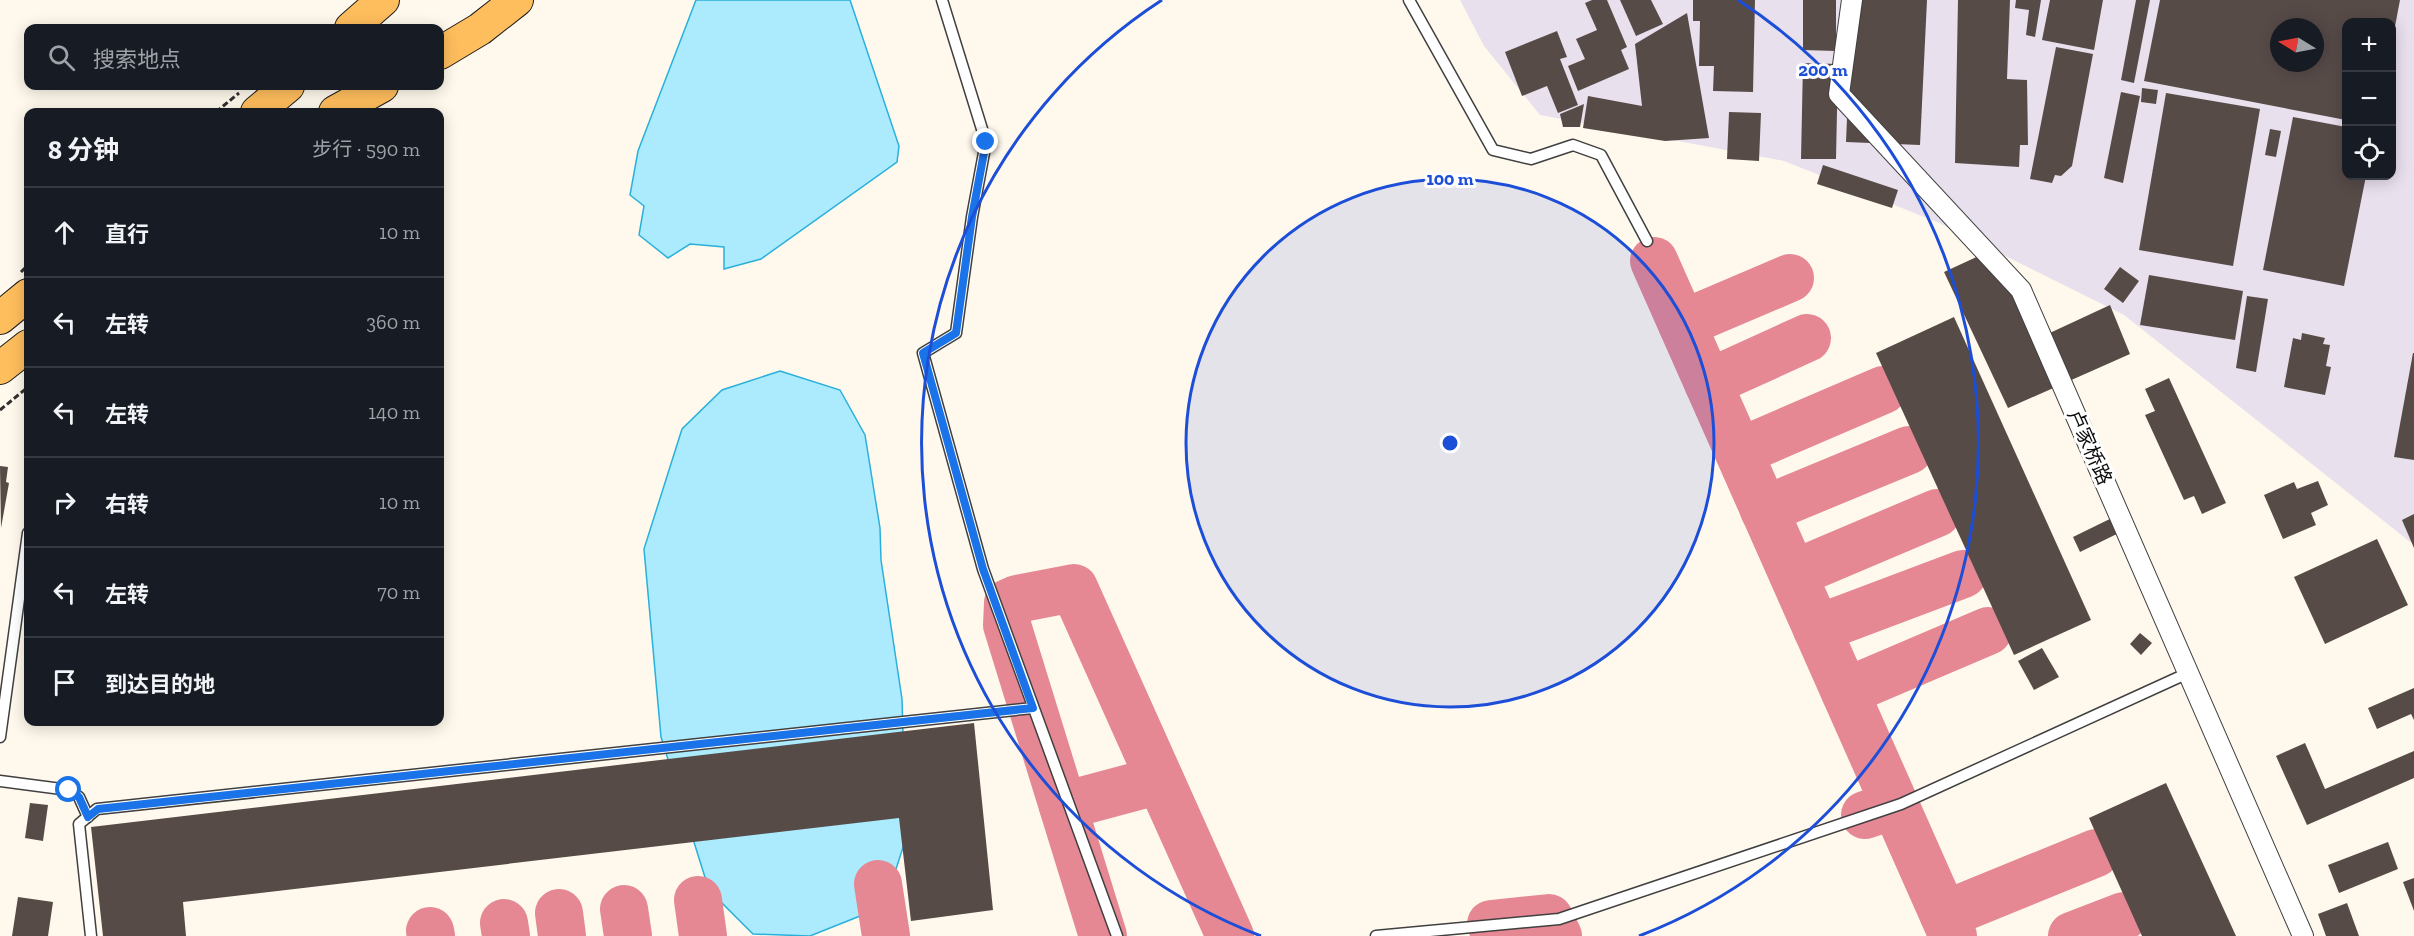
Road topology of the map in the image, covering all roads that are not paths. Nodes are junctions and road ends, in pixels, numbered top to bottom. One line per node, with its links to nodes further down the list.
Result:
1 (383, 0): 6 (main road)
2 (517, 0): 7 (main road)
3 (942, 0): 19 (lane)
4 (1408, 0): 12 (lane)
5 (1852, 0): 18 (street, 卢家桥路)
6 (356, 24)
7 (444, 51)
8 (279, 90): 10 (main road)
9 (375, 90): 11 (main road)
10 (248, 103)
11 (342, 108)
12 (1647, 241)
13 (24, 298): 14 (main road)
14 (0, 318)
15 (24, 349): 16 (main road)
16 (0, 368)
17 (24, 562): 20 (lane)
18 (2188, 673): 25 (lane); 26 (street, 卢家桥路)
19 (1033, 708): 22 (lane); 24 (lane)
20 (0, 737)
21 (0, 781): 22 (lane)
22 (88, 817): 23 (lane)
23 (91, 936)
24 (1117, 936)
25 (1376, 936)
26 (2303, 936)

